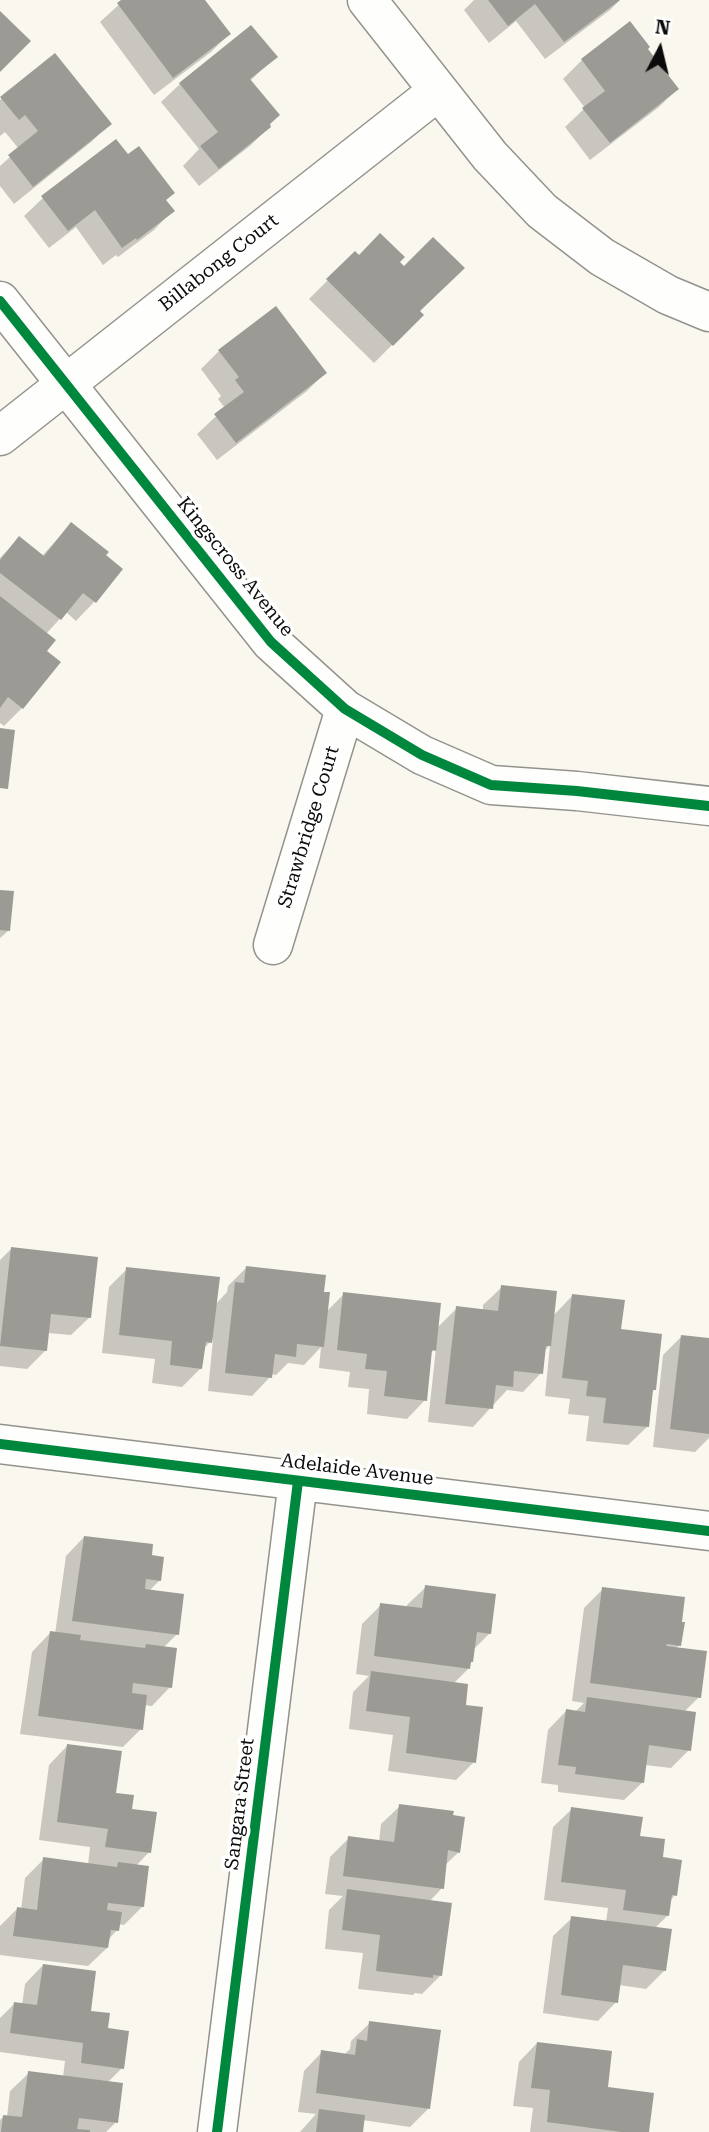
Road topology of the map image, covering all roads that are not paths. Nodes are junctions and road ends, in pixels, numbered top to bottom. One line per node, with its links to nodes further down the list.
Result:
1 (367, 0): 2 (street)
2 (438, 91): 4 (street); 5 (street, Billabong Court)
3 (0, 301): 5 (street, Kingscross Avenue)
4 (709, 312)
5 (65, 384): 6 (street, Billabong Court); 7 (street, Kingscross Avenue)
6 (0, 436)
7 (345, 709): 8 (street, Kingscross Avenue); 9 (street, Strawbridge Court)
8 (709, 806)
9 (273, 945)
10 (0, 1444): 11 (street, Adelaide Avenue)
11 (298, 1481): 12 (street, Adelaide Avenue); 13 (street, Sangara Street)
12 (709, 1531)
13 (217, 2132)

